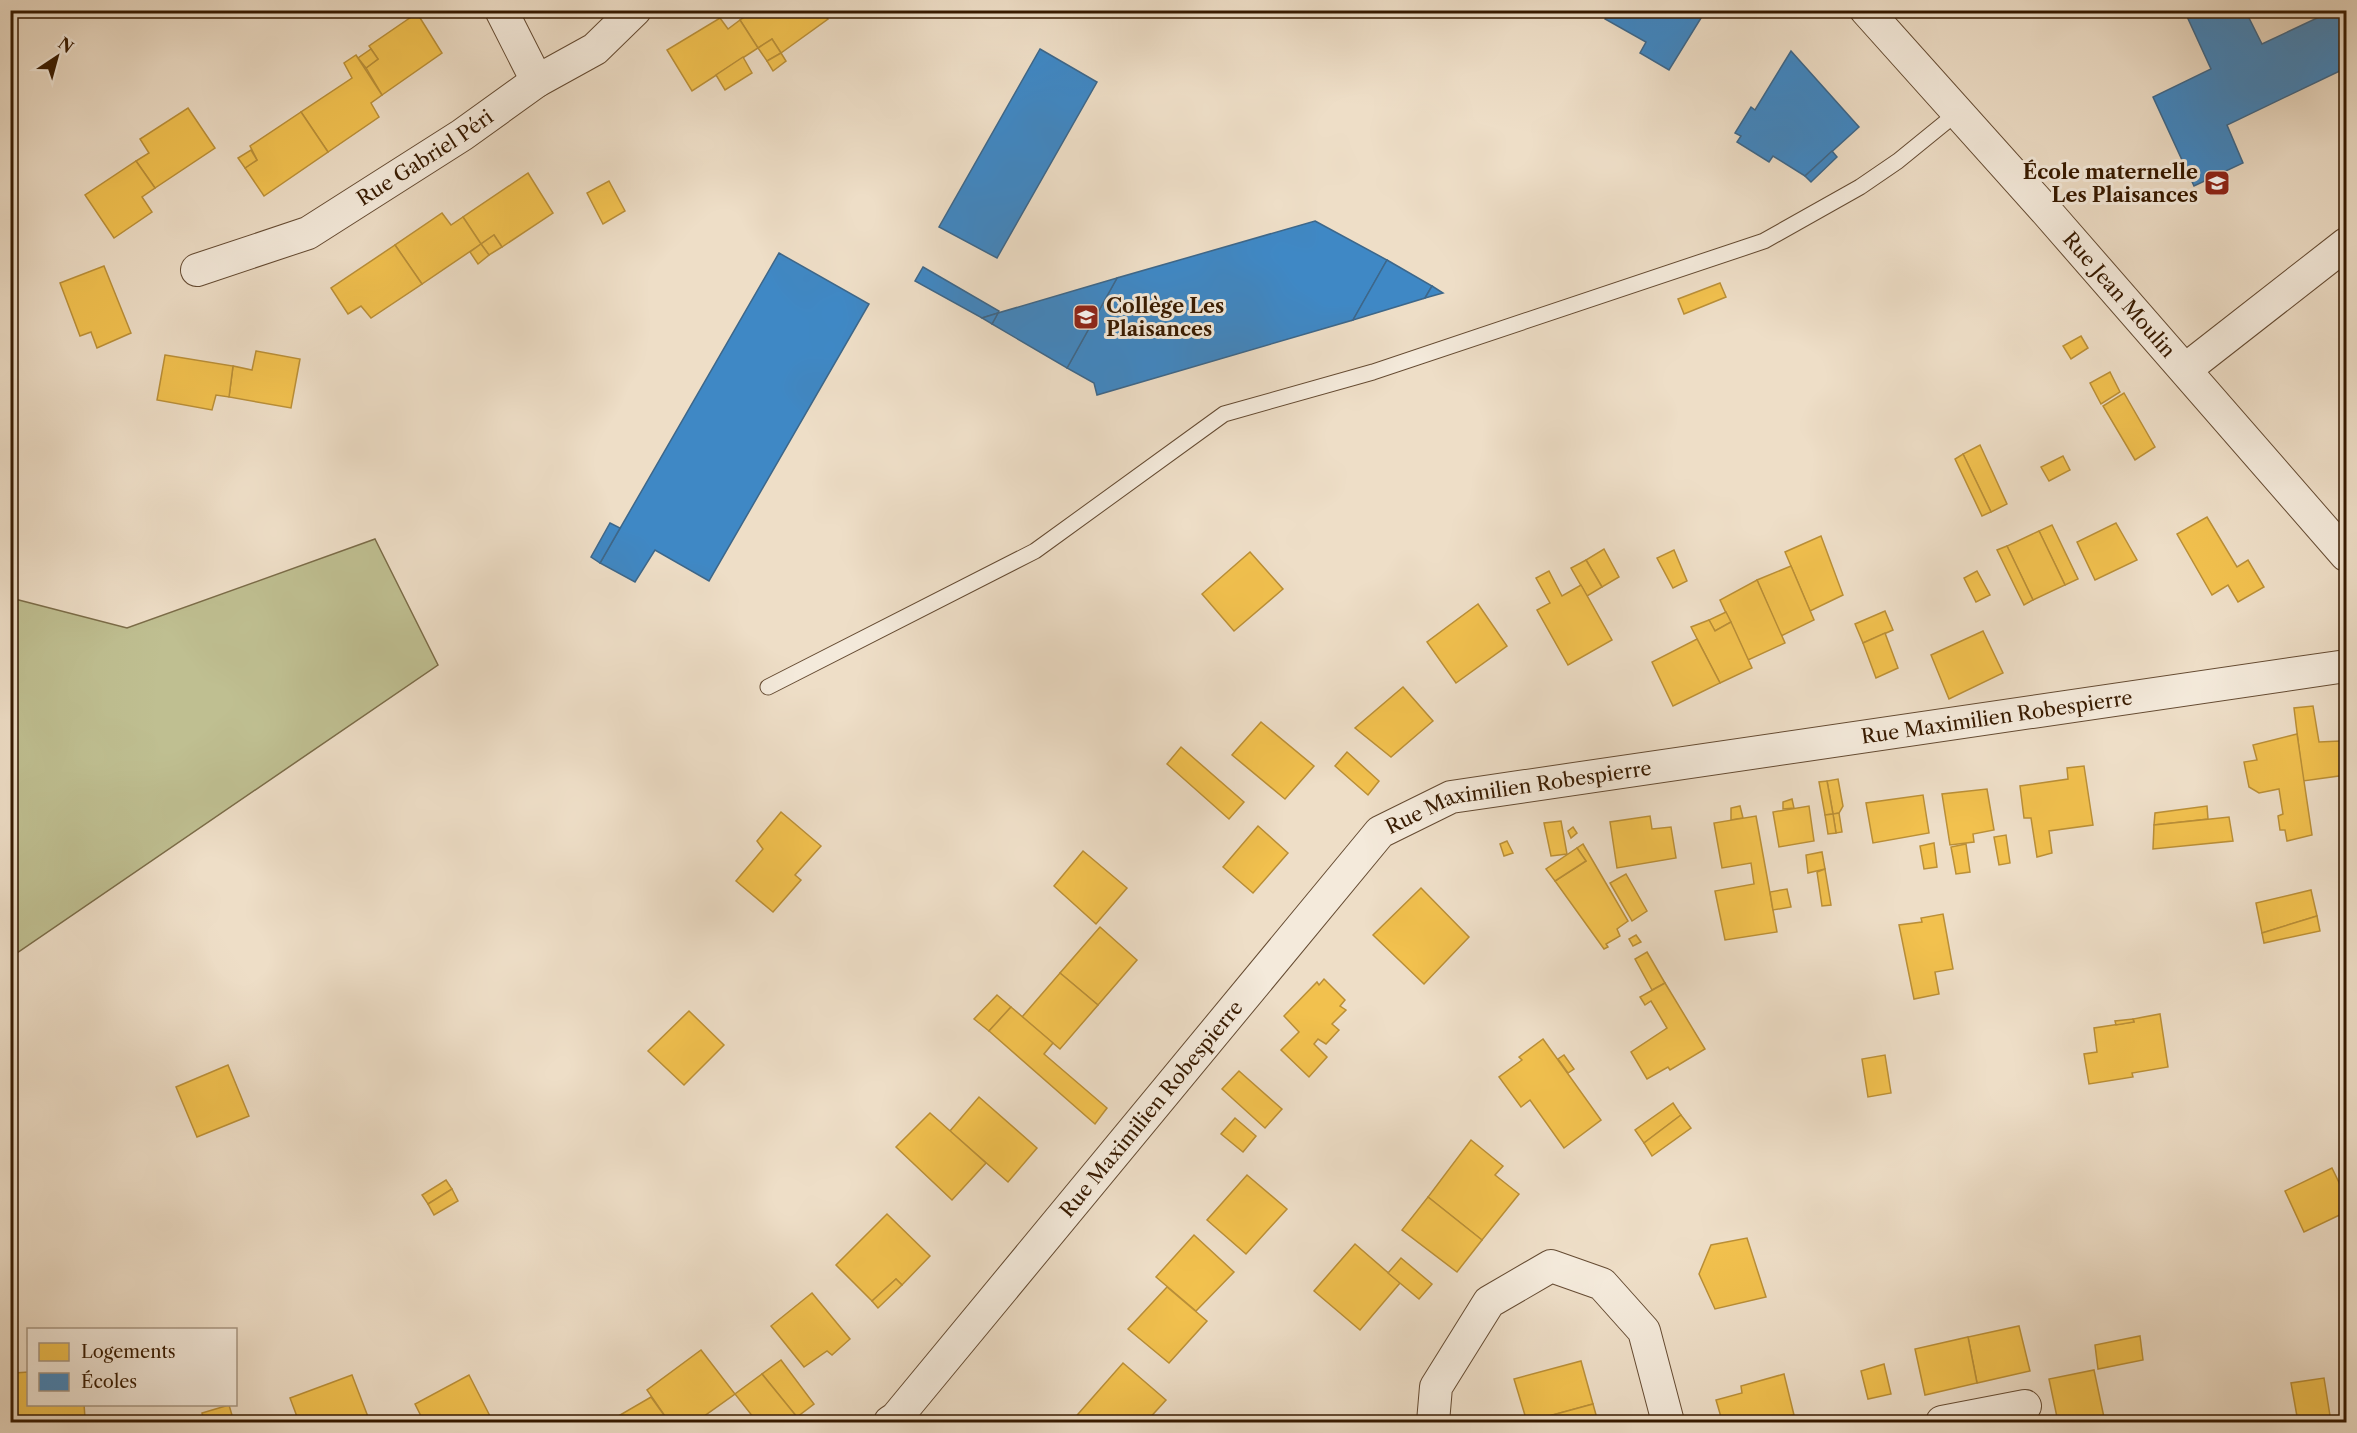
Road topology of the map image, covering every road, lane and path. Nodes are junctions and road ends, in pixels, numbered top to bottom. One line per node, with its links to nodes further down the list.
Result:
1 (501, 10): 4 (street)
2 (635, 10): 4 (street, Rue Gabriel Péri)
3 (1866, 10): 5 (street, Rue Jean Moulin)
4 (537, 81): 7 (street, Rue Gabriel Péri)
5 (1957, 113): 8 (street, Rue Jean Moulin); 11 (lane)
6 (2346, 244): 8 (street)
7 (197, 270)
8 (2186, 369): 9 (street, Rue Jean Moulin)
9 (2346, 555)
10 (2346, 666): 14 (street, Rue Maximilien Robespierre)
11 (768, 687)
12 (2025, 1406): 13 (street)
13 (1987, 1418): 17 (street)
14 (890, 1422)
15 (1433, 1422): 16 (street)
16 (1668, 1422)
17 (1942, 1422)

